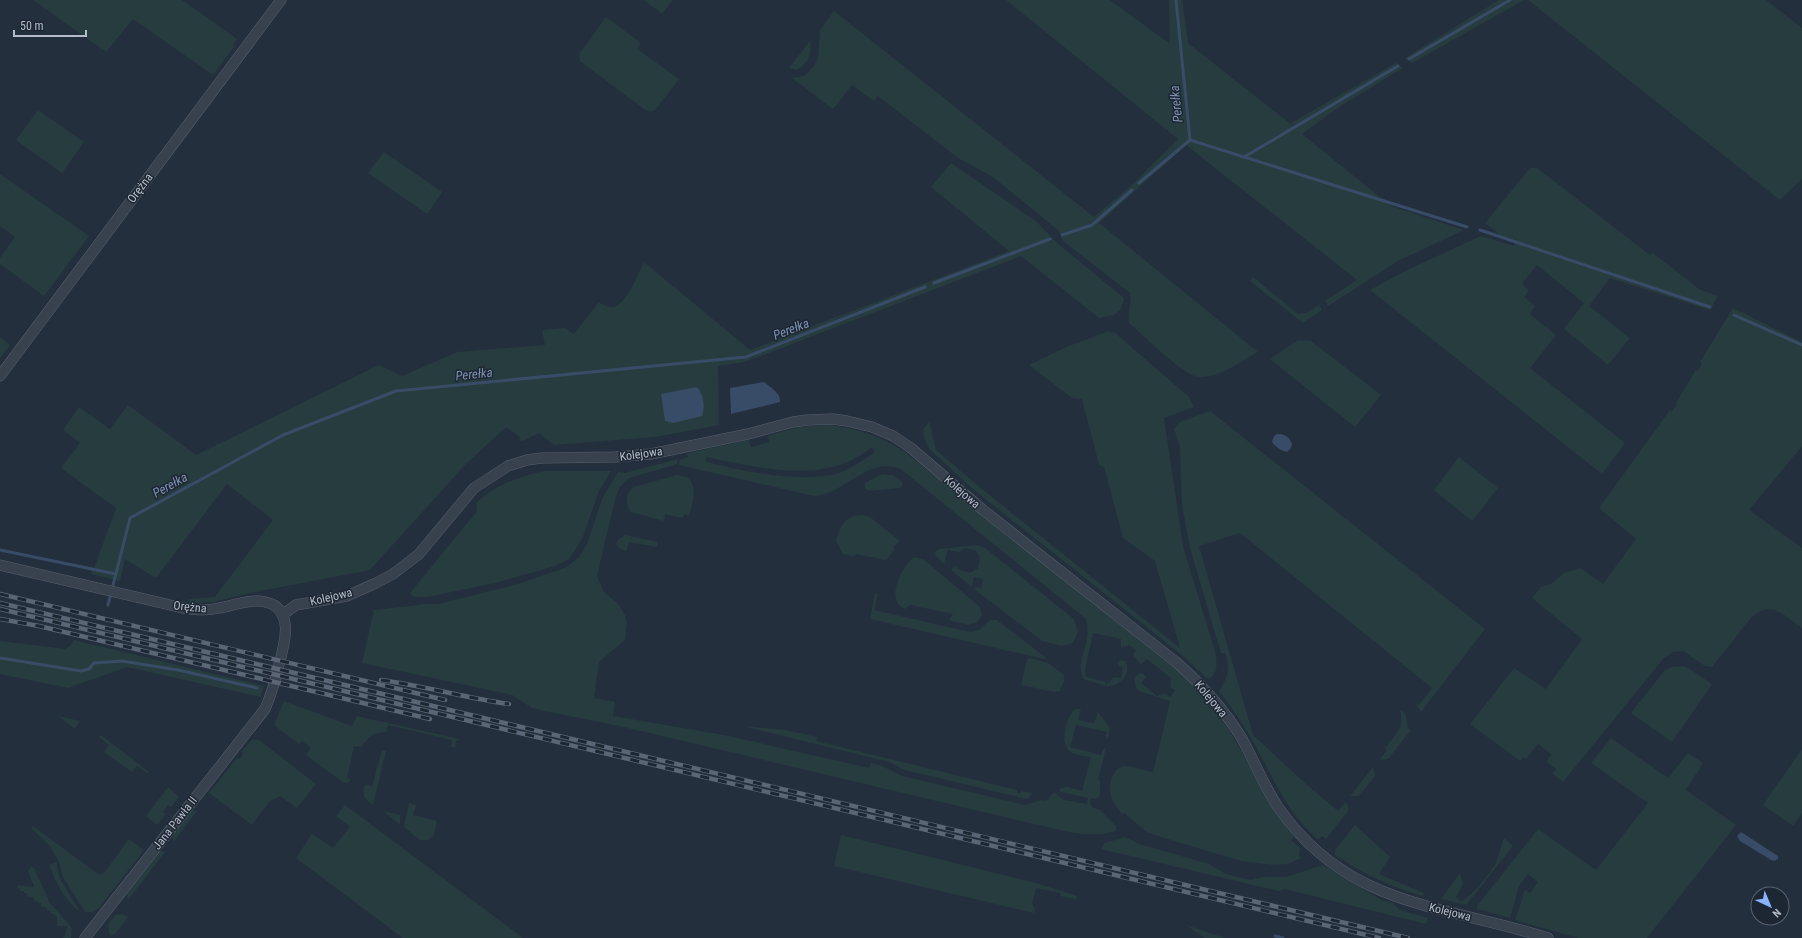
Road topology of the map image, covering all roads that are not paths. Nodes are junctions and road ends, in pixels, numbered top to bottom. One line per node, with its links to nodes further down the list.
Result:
1 (281, 0): 2 (street, Orężna)
2 (0, 376)
3 (0, 565): 4 (street, Orężna)
4 (282, 615): 5 (street, Jana Pawła II); 6 (street, Kolejowa)
5 (85, 938)
6 (1548, 938)

